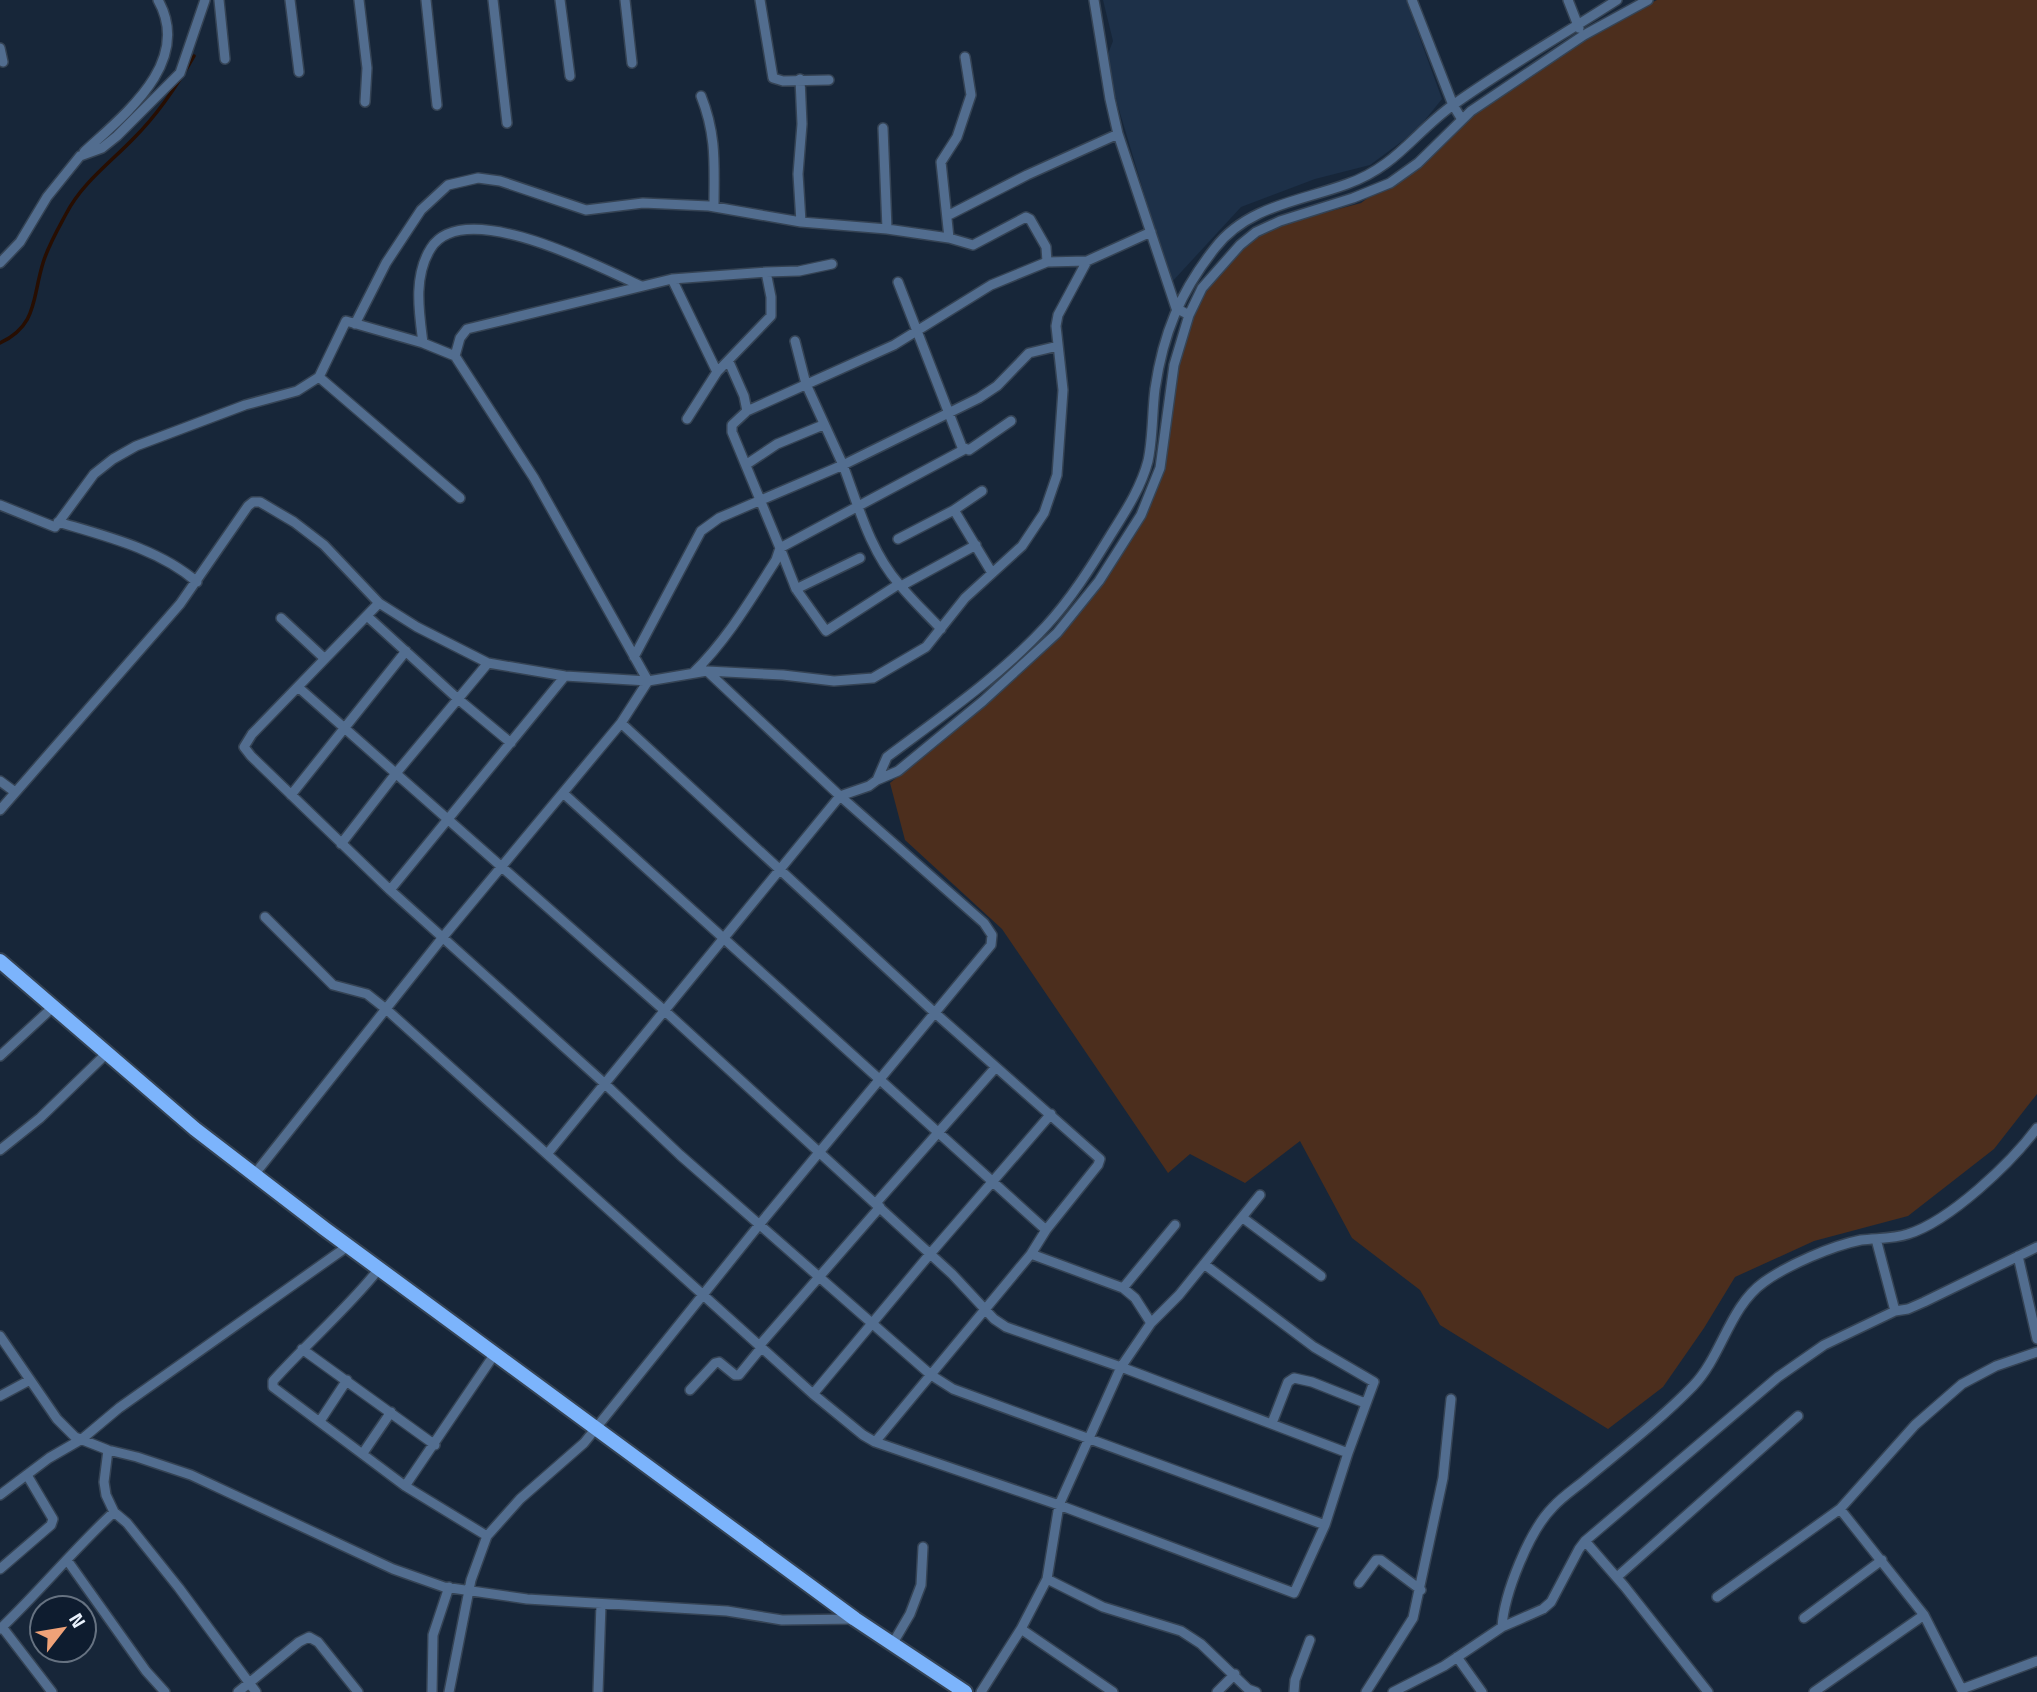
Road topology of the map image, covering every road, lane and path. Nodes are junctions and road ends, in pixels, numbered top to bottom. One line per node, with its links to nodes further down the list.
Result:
1 (158, 0): 35 (street)
2 (205, 0): 35 (street)
3 (219, 0): 20 (street)
4 (289, 0): 23 (street)
5 (359, 0): 28 (street)
6 (426, 0): 29 (street)
7 (493, 0): 32 (street)
8 (560, 0): 24 (street)
9 (625, 0): 22 (street)
10 (760, 0): 25 (street)
11 (1094, 0): 34 (street)
12 (1412, 0): 30 (street)
13 (1568, 0): 16 (street)
14 (1617, 0): 16 (street)
15 (1648, 0): 17 (street)
16 (1578, 25): 17 (street); 30 (street)
17 (1584, 35): 31 (street)
18 (0, 48): 21 (street)
19 (965, 57): 37 (street)
20 (225, 59)
21 (3, 62)
22 (632, 63)
23 (299, 72)
24 (570, 76)
25 (800, 79): 26 (street); 38 (street)
26 (829, 80)
27 (701, 96): 36 (street)
28 (366, 102)
29 (437, 105)
30 (1453, 105): 31 (street); 50 (street)
31 (1461, 118): 51 (street)
32 (507, 123)
33 (883, 128): 39 (street)
34 (1118, 134): 37 (street); 40 (street)
35 (80, 156): 44 (street)
36 (714, 207): 38 (street); 52 (street)
37 (947, 216): 41 (street)
38 (801, 222): 39 (street)
39 (887, 229): 41 (street)
40 (1152, 232): 42 (street); 50 (street)
41 (949, 238): 43 (street)
42 (1087, 261): 43 (street); 56 (street)
43 (1047, 262): 53 (street)
44 (0, 263)
45 (832, 264): 46 (street)
46 (766, 272): 47 (street); 58 (street)
47 (672, 279): 49 (street); 59 (street)
48 (898, 282): 53 (street)
49 (641, 286): 55 (street); 57 (street)
50 (1176, 308): 51 (street); 104 (street)
51 (1189, 315): 104 (street)
52 (355, 324): 55 (street); 60 (street)
53 (918, 331): 61 (street); 63 (street)
54 (795, 341): 61 (street)
55 (423, 343): 57 (street)
56 (1058, 346): 63 (street); 81 (street)
57 (454, 356): 90 (street)
58 (729, 362): 59 (street); 62 (street)
59 (717, 372): 64 (street)
60 (319, 377): 71 (street); 76 (street)
61 (806, 384): 62 (street); 66 (street)
62 (747, 411): 68 (street)
63 (949, 414): 67 (street); 69 (street)
64 (687, 419)
65 (1011, 421): 67 (street)
66 (823, 425): 68 (street); 69 (street)
67 (965, 449): 74 (street)
68 (747, 464): 72 (street)
69 (843, 464): 72 (street); 74 (street)
70 (982, 491): 75 (street)
71 (460, 498)
72 (761, 499): 79 (street); 90 (street)
73 (0, 505): 76 (street)
74 (858, 505): 79 (street); 83 (street)
75 (954, 510): 77 (street); 78 (street)
76 (58, 522): 82 (street)
77 (898, 539)
78 (976, 545): 81 (street); 83 (street)
79 (780, 548): 84 (street); 94 (street)
80 (860, 558): 84 (street)
81 (992, 573): 88 (street)
82 (197, 582): 85 (street); 105 (street)
83 (900, 585): 84 (street); 88 (street)
84 (796, 589)
85 (379, 603): 86 (street); 92 (street)
86 (368, 616): 89 (street); 91 (street)
87 (281, 618): 91 (street)
88 (941, 629): 93 (street)
89 (406, 652): 98 (street); 100 (street)
90 (634, 657): 96 (street)
91 (325, 659): 97 (street)
92 (488, 663): 95 (street); 98 (street)
93 (707, 671): 94 (street); 108 (street)
94 (692, 674): 96 (street)
95 (565, 676): 96 (street); 101 (street)
96 (648, 681): 99 (street)
97 (298, 687): 100 (street); 107 (street)
98 (458, 699): 101 (street); 102 (street)
99 (621, 723): 106 (street); 113 (street)
100 (346, 728): 102 (street); 107 (street)
101 (511, 743): 110 (street)
102 (397, 772): 110 (street); 111 (street)
103 (0, 780): 105 (street)
104 (877, 780): 108 (street)
105 (15, 792): 109 (street)
106 (563, 793): 112 (street); 117 (street)
107 (291, 795): 111 (street)
108 (840, 796): 113 (street); 122 (street)
109 (0, 810)
110 (449, 818): 112 (street); 114 (street)
111 (341, 844): 114 (street)
112 (502, 867): 116 (street); 121 (street)
113 (780, 869): 117 (street); 122 (street)
114 (390, 890): 116 (street)
115 (265, 917): 120 (street)
116 (443, 937): 120 (street); 127 (street)
117 (723, 937): 121 (street); 126 (street)
118 (0, 961): 119 (main road)
119 (53, 1007): 123 (main road); 124 (street)
120 (386, 1009): 132 (street); 134 (street)
121 (665, 1011): 127 (street); 133 (street)
122 (935, 1013): 125 (street); 126 (street)
123 (107, 1054): 131 (street); 134 (main road)
124 (0, 1056)
125 (996, 1067): 128 (street); 130 (street)
126 (881, 1080): 130 (street); 133 (street)
127 (604, 1083): 132 (street); 139 (street)
128 (1051, 1114): 135 (street); 141 (street)
129 (2037, 1128): 142 (street)
130 (937, 1132): 135 (street); 137 (street)
131 (0, 1150)
132 (548, 1153): 153 (street)
133 (820, 1153): 137 (street); 139 (street)
134 (254, 1175): 143 (main road)
135 (993, 1181): 141 (street); 145 (street)
136 (1260, 1195): 138 (street)
137 (878, 1205): 145 (street); 150 (street)
138 (1243, 1218): 148 (street); 151 (street)
139 (759, 1225): 150 (street); 153 (street)
140 (1175, 1225): 152 (street)
141 (1046, 1230): 146 (street)
142 (1875, 1239): 155 (street); 209 (street)
143 (348, 1246): 149 (main road); 179 (street)
144 (2037, 1247): 147 (street)
145 (930, 1254): 154 (street); 157 (street)
146 (1031, 1254): 152 (street); 154 (street)
147 (2018, 1256): 155 (street); 159 (street)
148 (1204, 1264): 156 (street); 172 (street)
149 (379, 1270): 161 (street); 163 (main road)
150 (818, 1276): 157 (street); 160 (street)
151 (1321, 1276)
152 (1123, 1288): 156 (street)
153 (704, 1296): 160 (street); 177 (street)
154 (985, 1308): 164 (street); 165 (street)
155 (1895, 1311): 193 (street)
156 (1151, 1323): 164 (street)
157 (871, 1324): 165 (street); 169 (street)
158 (0, 1336): 166 (street)
159 (2037, 1339)
160 (760, 1347): 168 (street); 169 (street)
161 (302, 1349): 167 (street); 175 (street)
162 (2037, 1352): 189 (street)
163 (494, 1355): 177 (main road); 181 (street)
164 (1122, 1367): 176 (street); 178 (street)
165 (931, 1375): 178 (street); 180 (street)
166 (30, 1380): 170 (street); 179 (street)
167 (346, 1380): 173 (street); 175 (street)
168 (690, 1390)
169 (813, 1394): 180 (street)
170 (0, 1396)
171 (1451, 1399): 202 (street)
172 (1365, 1403): 176 (street); 184 (street)
173 (391, 1412): 181 (street); 183 (street)
174 (1798, 1416): 198 (street)
175 (320, 1421): 183 (street)
176 (1272, 1423): 184 (street)
177 (594, 1428): 192 (street); 208 (main road)
178 (1090, 1437): 188 (street); 191 (street)
179 (82, 1439): 182 (street); 185 (street)
180 (875, 1442): 188 (street)
181 (435, 1445): 186 (street)
182 (108, 1450): 190 (street); 201 (street)
183 (363, 1453): 186 (street)
184 (1348, 1453): 191 (street)
185 (27, 1475): 187 (street); 197 (street)
186 (405, 1486): 192 (street)
187 (0, 1495)
188 (1059, 1505): 191 (street); 199 (street)
189 (1840, 1509): 196 (street); 204 (street)
190 (114, 1512): 195 (street); 217 (street)
191 (1325, 1525)
192 (487, 1536): 203 (street)
193 (1585, 1541): 198 (street); 209 (street)
194 (923, 1547): 213 (street)
195 (67, 1560): 210 (street); 220 (street)
196 (1882, 1560): 206 (street); 207 (street)
197 (0, 1569)
198 (1617, 1577): 236 (street)
199 (1046, 1579): 211 (street); 216 (street)
200 (1359, 1583): 202 (street)
201 (449, 1587): 203 (street); 224 (street)
202 (1421, 1590): 233 (street)
203 (469, 1591): 205 (street); 225 (street)
204 (1717, 1597)
205 (601, 1604): 208 (street); 226 (street)
206 (1924, 1615): 218 (street); 237 (street)
207 (1804, 1618)
208 (855, 1619): 213 (main road)
209 (1502, 1627): 214 (street)
210 (1, 1628): 219 (street)
211 (1021, 1629): 228 (street); 229 (street)
212 (1310, 1640): 232 (street)
213 (893, 1643): 227 (main road)
214 (1457, 1657): 234 (street); 235 (street)
215 (2037, 1661): 218 (street)
216 (1235, 1674): 230 (street); 231 (street)
217 (249, 1683): 221 (street); 222 (street); 223 (street)
218 (1963, 1690)
219 (52, 1692)
220 (165, 1692)
221 (238, 1692)
222 (256, 1692)
223 (358, 1692)
224 (432, 1692)
225 (449, 1692)
226 (598, 1692)
227 (965, 1692)
228 (981, 1692)
229 (1113, 1692)
230 (1217, 1692)
231 (1256, 1692)
232 (1294, 1692)
233 (1366, 1692)
234 (1393, 1692)
235 (1482, 1692)
236 (1708, 1692)
237 (1814, 1692)

